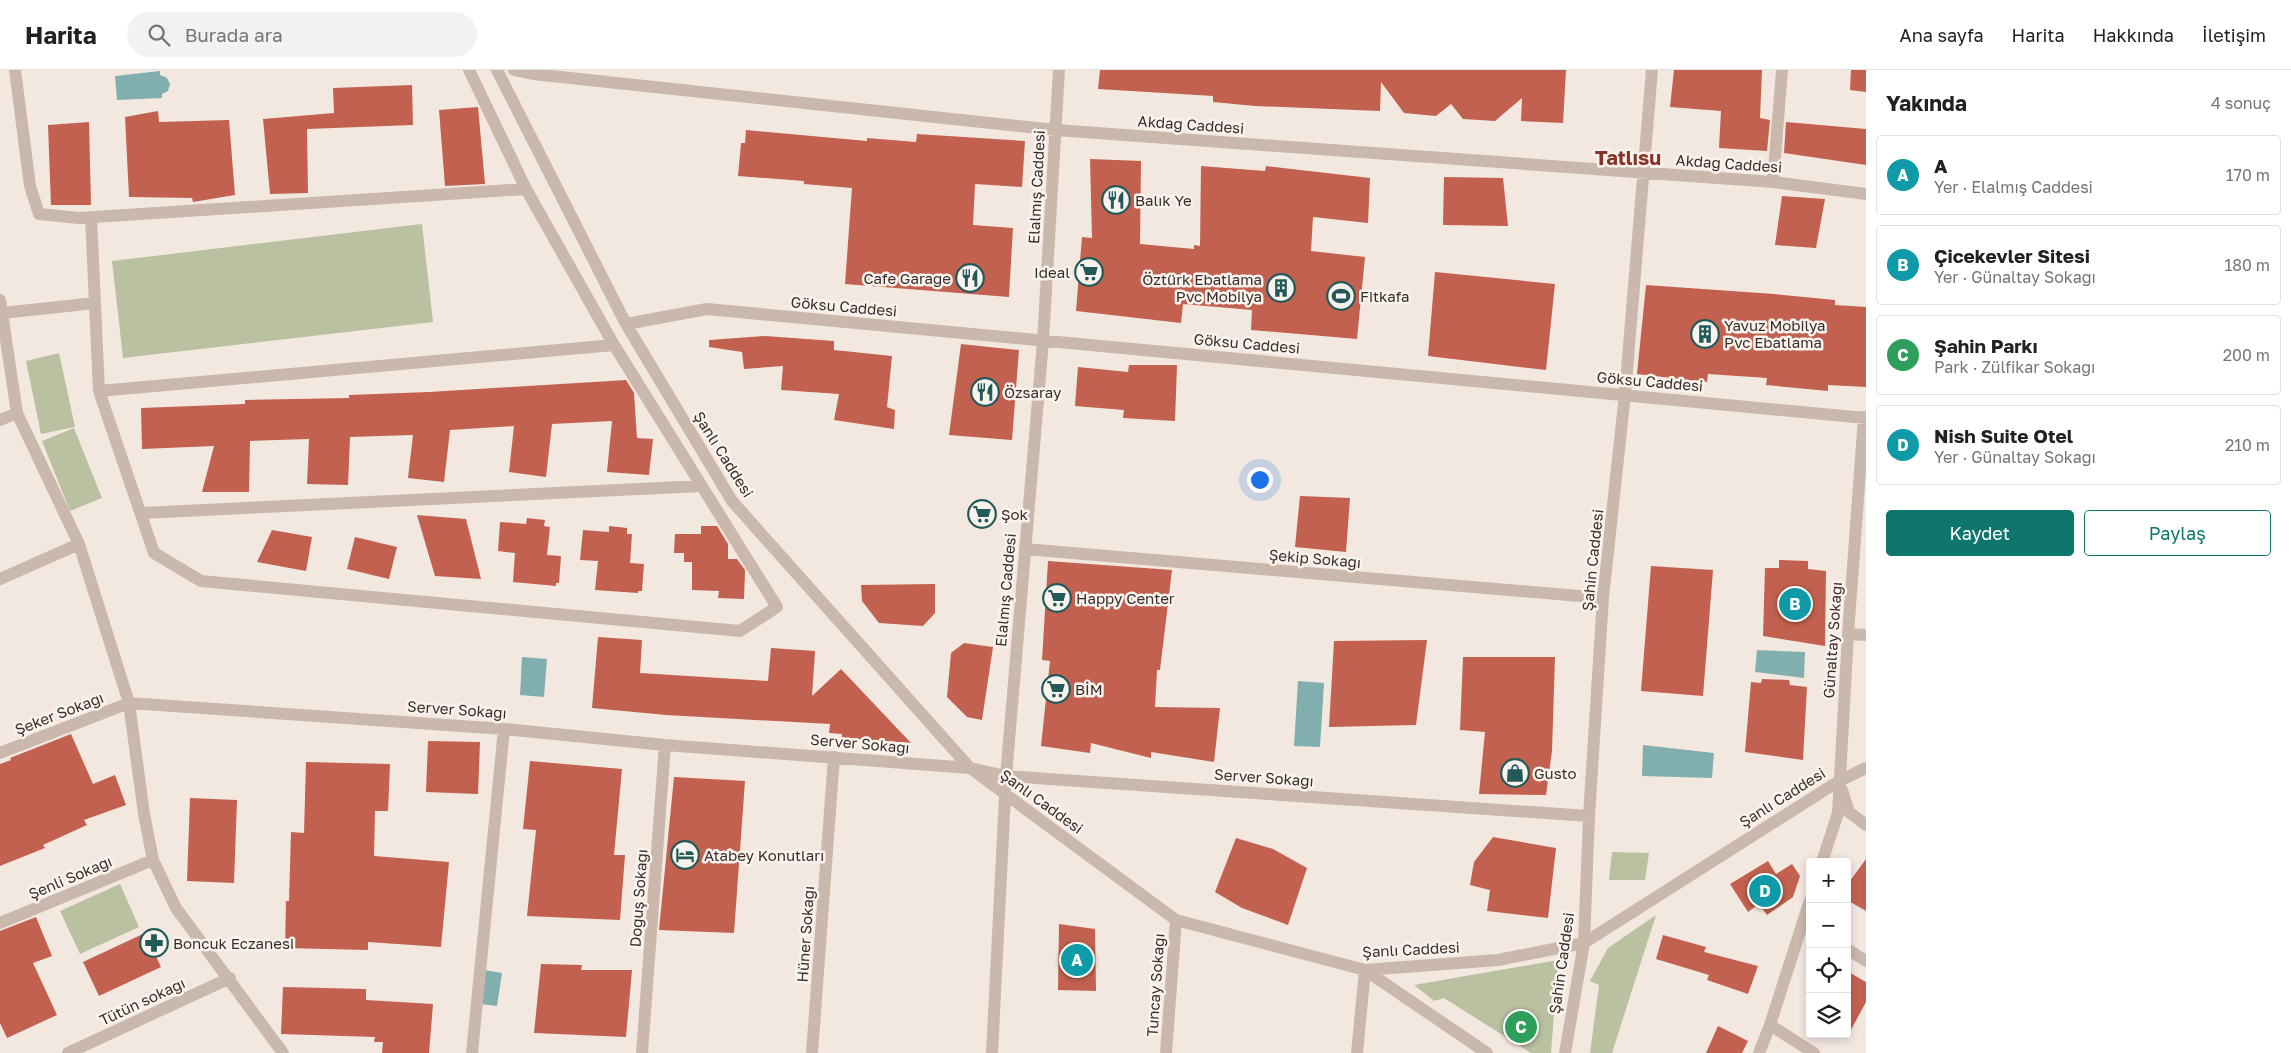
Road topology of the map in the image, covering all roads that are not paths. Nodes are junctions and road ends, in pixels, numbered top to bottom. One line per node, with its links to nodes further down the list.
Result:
1 (15, 70): 13 (street)
2 (470, 70): 11 (street)
3 (497, 70): 17 (street, Şanlı Caddesi)
4 (514, 70): 8 (street, Akdağ Caddesi)
5 (1059, 70): 8 (street, Elalmış Caddesi)
6 (1652, 70): 9 (street, Şahin Caddesi)
7 (1782, 70): 10 (street)
8 (1056, 130): 9 (street, Akdağ Caddesi); 18 (street, Elalmış Caddesi)
9 (1644, 174): 10 (street, Akdağ Caddesi); 21 (street, Şahin Caddesi)
10 (1773, 182): 12 (street, Akdağ Caddesi)
11 (526, 189): 13 (street); 19 (street)
12 (1866, 194)
13 (91, 217): 15 (street)
14 (0, 300): 16 (street)
15 (95, 303): 16 (street); 20 (street)
16 (2, 313): 22 (street)
17 (626, 324): 18 (street, Göksu Caddesi); 38 (street, Şanlı Caddesi)
18 (1043, 341): 21 (street, Göksu Caddesi); 28 (street, Elalmış Caddesi)
19 (614, 345): 20 (street); 25 (street)
20 (99, 391): 26 (street)
21 (1625, 394): 23 (street, Göksu Caddesi); 30 (street, Şahin Caddesi)
22 (17, 413): 24 (street); 27 (street)
23 (1865, 418): 31 (street, Günaltay Sokağı)
24 (0, 420)
25 (702, 486): 26 (street); 26 (street)
26 (142, 513)
27 (79, 544): 29 (street); 33 (street)
28 (1025, 549): 30 (street, Şekip Sokağı); 40 (street, Elalmış Caddesi)
29 (0, 579)
30 (1604, 598): 43 (street, Şahin Caddesi)
31 (1848, 634): 32 (street); 41 (street, Günaltay Sokağı)
32 (1866, 635)
33 (129, 703): 34 (street, Server Sokağı); 36 (street, Şeker Sokağı); 46 (street)
34 (504, 729): 35 (street, Server Sokağı); 58 (street)
35 (665, 745): 37 (street, Server Sokağı); 59 (street, Doğuş Sokağı)
36 (0, 753)
37 (834, 757): 38 (street, Server Sokağı); 60 (street, Hüner Sokağı)
38 (970, 768): 40 (street, Server Sokağı); 42 (street, Şanlı Caddesi)
39 (1866, 768): 41 (street, Şanlı Caddesi)
40 (1006, 776): 42 (street, Elalmış Caddesi); 43 (street, Server Sokağı)
41 (1839, 781): 44 (street); 45 (street, Günaltay Sokağı); 50 (street, Şanlı Caddesi)
42 (1005, 794): 47 (street, Şanlı Caddesi); 61 (street, Elalmış Caddesi)
43 (1589, 816): 50 (street, Şahin Caddesi)
44 (1866, 825)
45 (1823, 858)
46 (153, 860): 48 (street, Şenli Sokağı); 54 (street)
47 (1176, 920): 53 (street, Şanlı Caddesi); 62 (street, Tuncay Sokağı)
48 (0, 923)
49 (1806, 924): 55 (street)
50 (1584, 943): 53 (street, Şanlı Caddesi); 65 (street, Şahin Caddesi)
51 (1851, 952): 52 (street)
52 (1866, 961)
53 (1365, 970): 63 (street); 64 (street)
54 (230, 978): 56 (street, Tütün sokağı); 57 (street)
55 (1770, 1025): 66 (street); 67 (street)
56 (68, 1053)
57 (283, 1053)
58 (472, 1053)
59 (642, 1053)
60 (812, 1053)
61 (992, 1053)
62 (1166, 1053)
63 (1357, 1053)
64 (1487, 1053)
65 (1565, 1053)
66 (1759, 1053)
67 (1814, 1053)

